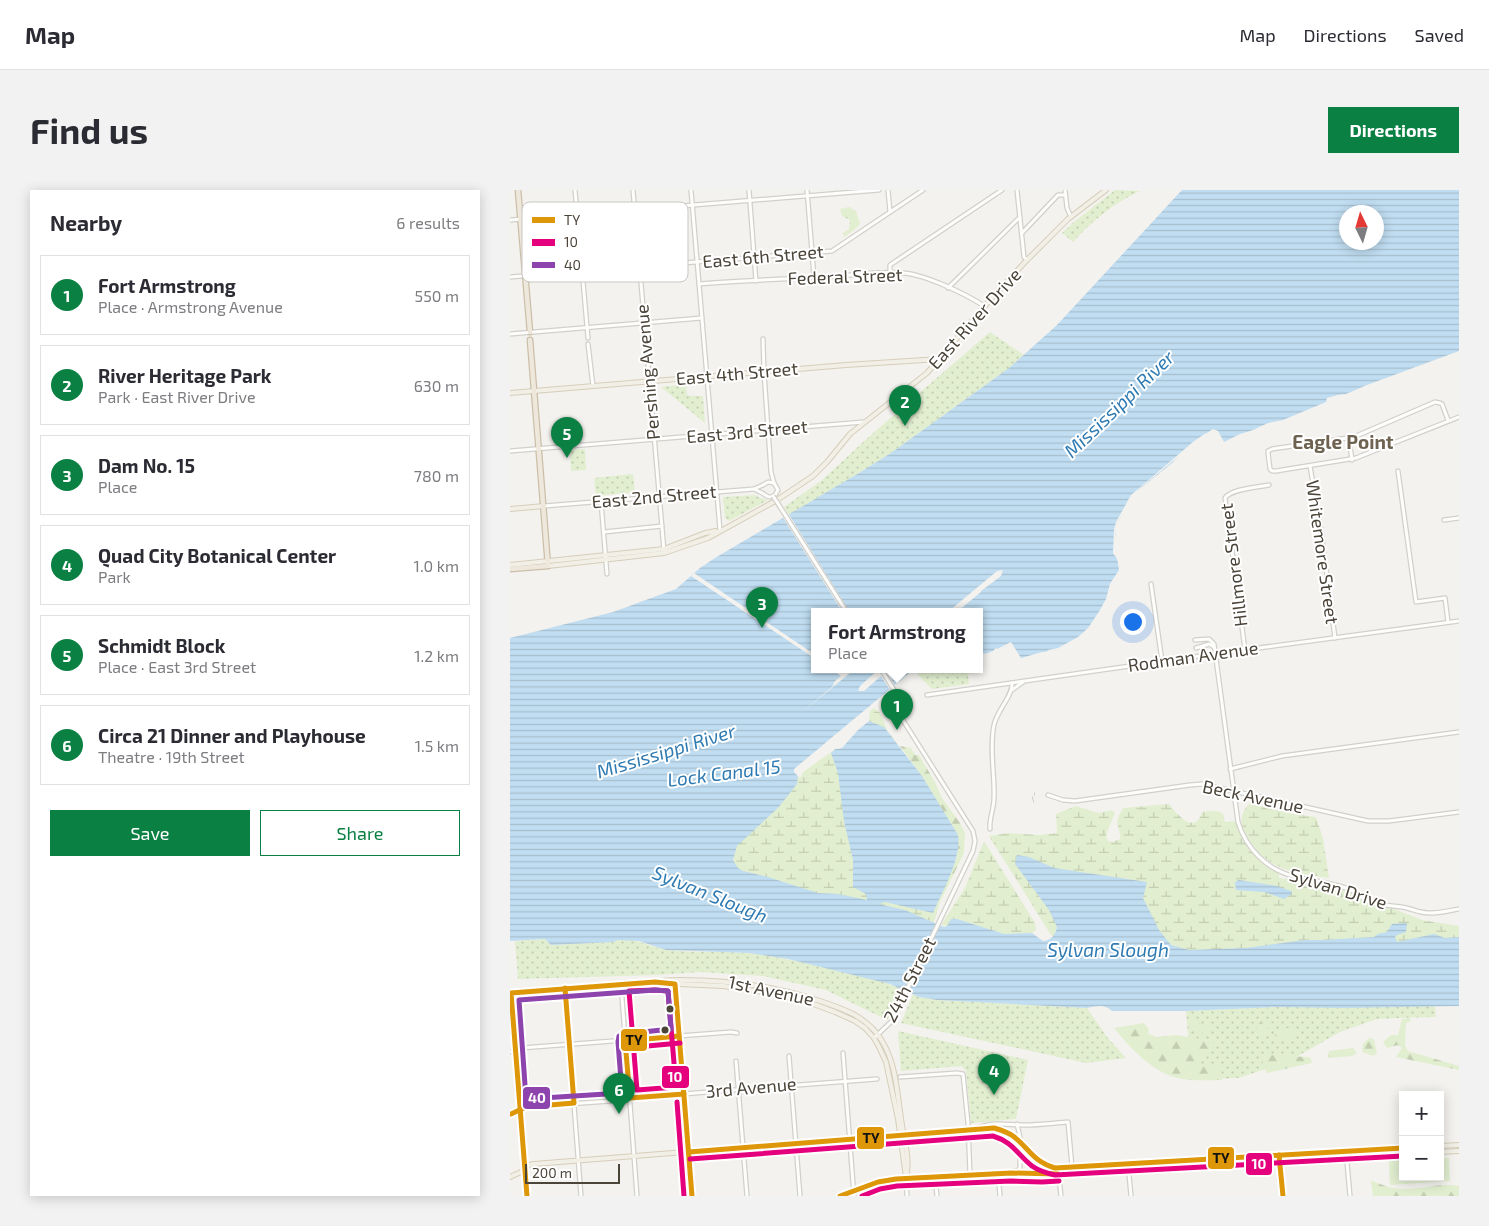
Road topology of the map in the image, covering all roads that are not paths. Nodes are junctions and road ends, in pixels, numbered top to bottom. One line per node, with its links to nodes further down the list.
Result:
1 (518, 190): 19 (highway)
2 (691, 190): 15 (street)
3 (749, 190): 13 (street)
4 (807, 190): 12 (street)
5 (879, 190): 12 (street)
6 (888, 190): 16 (street)
7 (923, 190): 16 (street, East 6th Street)
8 (1002, 190): 28 (street)
9 (1018, 190): 18 (street)
10 (1106, 190): 17 (main road, East River Drive)
11 (1065, 192): 17 (street); 22 (street)
12 (807, 197): 13 (street); 23 (street)
13 (750, 201): 15 (street); 24 (street)
14 (688, 206): 15 (street)
15 (693, 206): 26 (street)
16 (890, 213): 23 (street, East 6th Street)
17 (1071, 217): 25 (main road, East River Drive)
18 (1020, 218): 22 (street); 35 (street)
19 (521, 219): 20 (street); 21 (highway)
20 (510, 220)
21 (522, 233)
22 (1022, 234): 25 (street)
23 (812, 253): 24 (street, East 6th Street); 29 (street)
24 (754, 257): 26 (street, East 6th Street); 30 (street)
25 (1027, 260): 36 (main road, East River Drive)
26 (697, 262): 27 (street, East 6th Street); 34 (street)
27 (688, 263)
28 (890, 272): 29 (street, Federal Street); 35 (street, Federal Street)
29 (814, 277): 30 (street, Federal Street)
30 (756, 281): 34 (street, Federal Street)
31 (526, 282): 40 (highway)
32 (583, 282): 39 (street)
33 (640, 282): 38 (street, Pershing Avenue)
34 (699, 284): 37 (street)
35 (948, 288): 36 (street, Federal Street)
36 (984, 306): 46 (main road, East River Drive)
37 (702, 318): 38 (street); 48 (street)
38 (644, 322): 39 (street); 49 (street, Pershing Avenue)
39 (587, 327): 40 (street); 42 (street)
40 (530, 332): 41 (street)
41 (510, 334)
42 (588, 338)
43 (763, 339): 47 (street)
44 (530, 340): 51 (highway)
45 (588, 344): 50 (street)
46 (940, 359): 47 (main road, East 4th Street); 55 (main road, East River Drive)
47 (764, 372): 48 (main road, East 4th Street); 56 (street)
48 (707, 377): 49 (main road, East 4th Street); 57 (street)
49 (649, 382): 50 (main road, East 4th Street); 59 (street, Pershing Avenue)
50 (593, 386): 51 (main road, East 4th Street)
51 (534, 391): 52 (main road, East 4th Street); 60 (highway)
52 (510, 393)
53 (1459, 417): 54 (street)
54 (1448, 420): 58 (street); 62 (street)
55 (864, 422): 56 (street, East 3rd Street); 80 (main road, East River Drive)
56 (769, 430): 57 (street, East 3rd Street); 65 (street)
57 (712, 435): 59 (street, East 3rd Street); 70 (street)
58 (1348, 438): 62 (street); 63 (street)
59 (654, 439): 60 (street, East 3rd Street); 73 (street, Pershing Avenue)
60 (540, 448): 61 (street, East 3rd Street); 75 (highway)
61 (510, 451)
62 (1352, 460): 63 (street)
63 (1310, 466): 92 (street, Whitemore Street)
64 (1398, 471): 91 (street)
65 (771, 472): 66 (street); 67 (street)
66 (774, 483): 67 (street); 72 (street)
67 (765, 484): 69 (street, East 2nd Street); 71 (street)
68 (1269, 485): 96 (street, Hillmore Street)
69 (754, 489): 70 (street, East 2nd Street); 71 (street)
70 (717, 492): 73 (street, East 2nd Street); 80 (street)
71 (762, 492): 72 (street)
72 (773, 496): 89 (street)
73 (659, 497): 74 (street, East 2nd Street); 79 (street, Pershing Avenue)
74 (601, 502): 75 (street, East 2nd Street); 81 (street)
75 (544, 506): 76 (main road); 84 (highway)
76 (510, 509)
77 (1459, 518): 78 (street)
78 (1444, 520)
79 (662, 526): 81 (street); 82 (street, Pershing Avenue)
80 (720, 530): 82 (main road, East River Drive)
81 (604, 532): 83 (street)
82 (664, 551): 83 (main road, East River Drive)
83 (606, 557): 84 (main road, East River Drive); 87 (street)
84 (548, 564): 85 (main road, East River Drive); 86 (highway)
85 (510, 565)
86 (510, 569)
87 (607, 574)
88 (1151, 584): 98 (street)
89 (844, 608)
90 (1459, 621): 91 (street, Rodman Avenue)
91 (1448, 622): 92 (street, Rodman Avenue)
92 (1335, 638): 96 (street, Rodman Avenue)
93 (1195, 640): 94 (street)
94 (1214, 647): 95 (street); 97 (street, Sylvan Drive)
95 (1196, 648)
96 (1245, 650): 97 (street, Rodman Avenue)
97 (1215, 654): 98 (street, Rodman Avenue); 105 (street, Sylvan Drive)
98 (1162, 661): 100 (street, Rodman Avenue)
99 (884, 673): 117 (street, 24th Street)
100 (1024, 681): 101 (street, Rodman Avenue); 102 (street)
101 (1012, 682): 102 (street); 103 (street, Rodman Avenue)
102 (1010, 692): 109 (street)
103 (927, 695)
104 (1459, 732): 105 (street)
105 (1230, 769): 106 (street, Sylvan Drive)
106 (1233, 791): 107 (street, Beck Avenue); 108 (street, Beck Avenue); 110 (street, Sylvan Drive)
107 (1048, 795)
108 (1459, 812)
109 (990, 829)
110 (1459, 909)
111 (675, 982): 112 (main road, 1st Avenue); 116 (street); 117 (main road, 1st Avenue)
112 (621, 984): 113 (main road, 1st Avenue); 118 (street)
113 (565, 988): 114 (main road, 1st Avenue); 119 (street)
114 (510, 993): 120 (street)
115 (737, 1033): 116 (street)
116 (679, 1036): 118 (street); 130 (street)
117 (876, 1036): 138 (main road, 24th Street)
118 (625, 1041): 119 (street); 131 (street)
119 (570, 1044): 120 (street); 132 (street)
120 (515, 1050): 121 (street); 133 (street)
121 (510, 1052)
122 (843, 1053): 127 (street)
123 (789, 1056): 128 (street)
124 (736, 1060): 129 (street)
125 (900, 1077): 136 (street)
126 (877, 1079): 127 (street, 3rd Avenue)
127 (845, 1081): 128 (street, 3rd Avenue); 139 (street)
128 (791, 1085): 129 (street, 3rd Avenue); 141 (street)
129 (739, 1090): 130 (street, 3rd Avenue); 144 (street)
130 (684, 1094): 131 (street, 3rd Avenue); 148 (street)
131 (630, 1098): 132 (street, 3rd Avenue); 152 (street)
132 (574, 1103): 133 (street, 3rd Avenue); 154 (street)
133 (519, 1110): 134 (street, 3rd Avenue); 159 (street)
134 (510, 1114)
135 (1017, 1124): 137 (street); 140 (street); 157 (street)
136 (966, 1129): 137 (main road); 138 (main road); 164 (street)
137 (976, 1129): 140 (main road)
138 (902, 1134): 139 (main road); 167 (main road, 24th Street)
139 (849, 1139): 141 (main road); 168 (street)
140 (1020, 1142): 158 (main road); 162 (street)
141 (796, 1143): 144 (main road); 174 (street)
142 (1459, 1145): 143 (main road)
143 (1444, 1146)
144 (743, 1147): 148 (main road); 173 (street)
145 (1399, 1148): 146 (main road)
146 (1346, 1151): 151 (main road); 153 (street)
147 (1459, 1151): 149 (main road)
148 (689, 1152): 152 (main road); 172 (street)
149 (1444, 1152)
150 (1399, 1154): 153 (main road)
151 (1279, 1155): 155 (street); 156 (main road)
152 (634, 1156): 154 (main road); 171 (street)
153 (1347, 1157): 155 (main road); 183 (street)
154 (578, 1160): 159 (main road); 170 (street)
155 (1280, 1162): 160 (main road); 182 (street)
156 (1128, 1164): 157 (main road); 160 (street)
157 (1072, 1167): 158 (main road)
158 (1058, 1168): 163 (street)
159 (524, 1169): 165 (main road); 169 (street)
160 (1128, 1169): 163 (main road); 181 (street)
161 (998, 1173): 162 (main road); 164 (main road); 179 (street)
162 (1011, 1173): 163 (main road)
163 (1059, 1174): 180 (street)
164 (970, 1175): 166 (main road)
165 (510, 1177)
166 (935, 1177): 167 (main road); 178 (street)
167 (906, 1178): 168 (main road); 177 (street, 24th Street)
168 (853, 1191): 175 (main road); 176 (street)
169 (527, 1196)
170 (581, 1196)
171 (637, 1196)
172 (692, 1196)
173 (747, 1196)
174 (800, 1196)
175 (840, 1196)
176 (854, 1196)
177 (907, 1196)
178 (936, 1196)
179 (1000, 1196)
180 (1061, 1196)
181 (1131, 1196)
182 (1283, 1196)
183 (1350, 1196)

